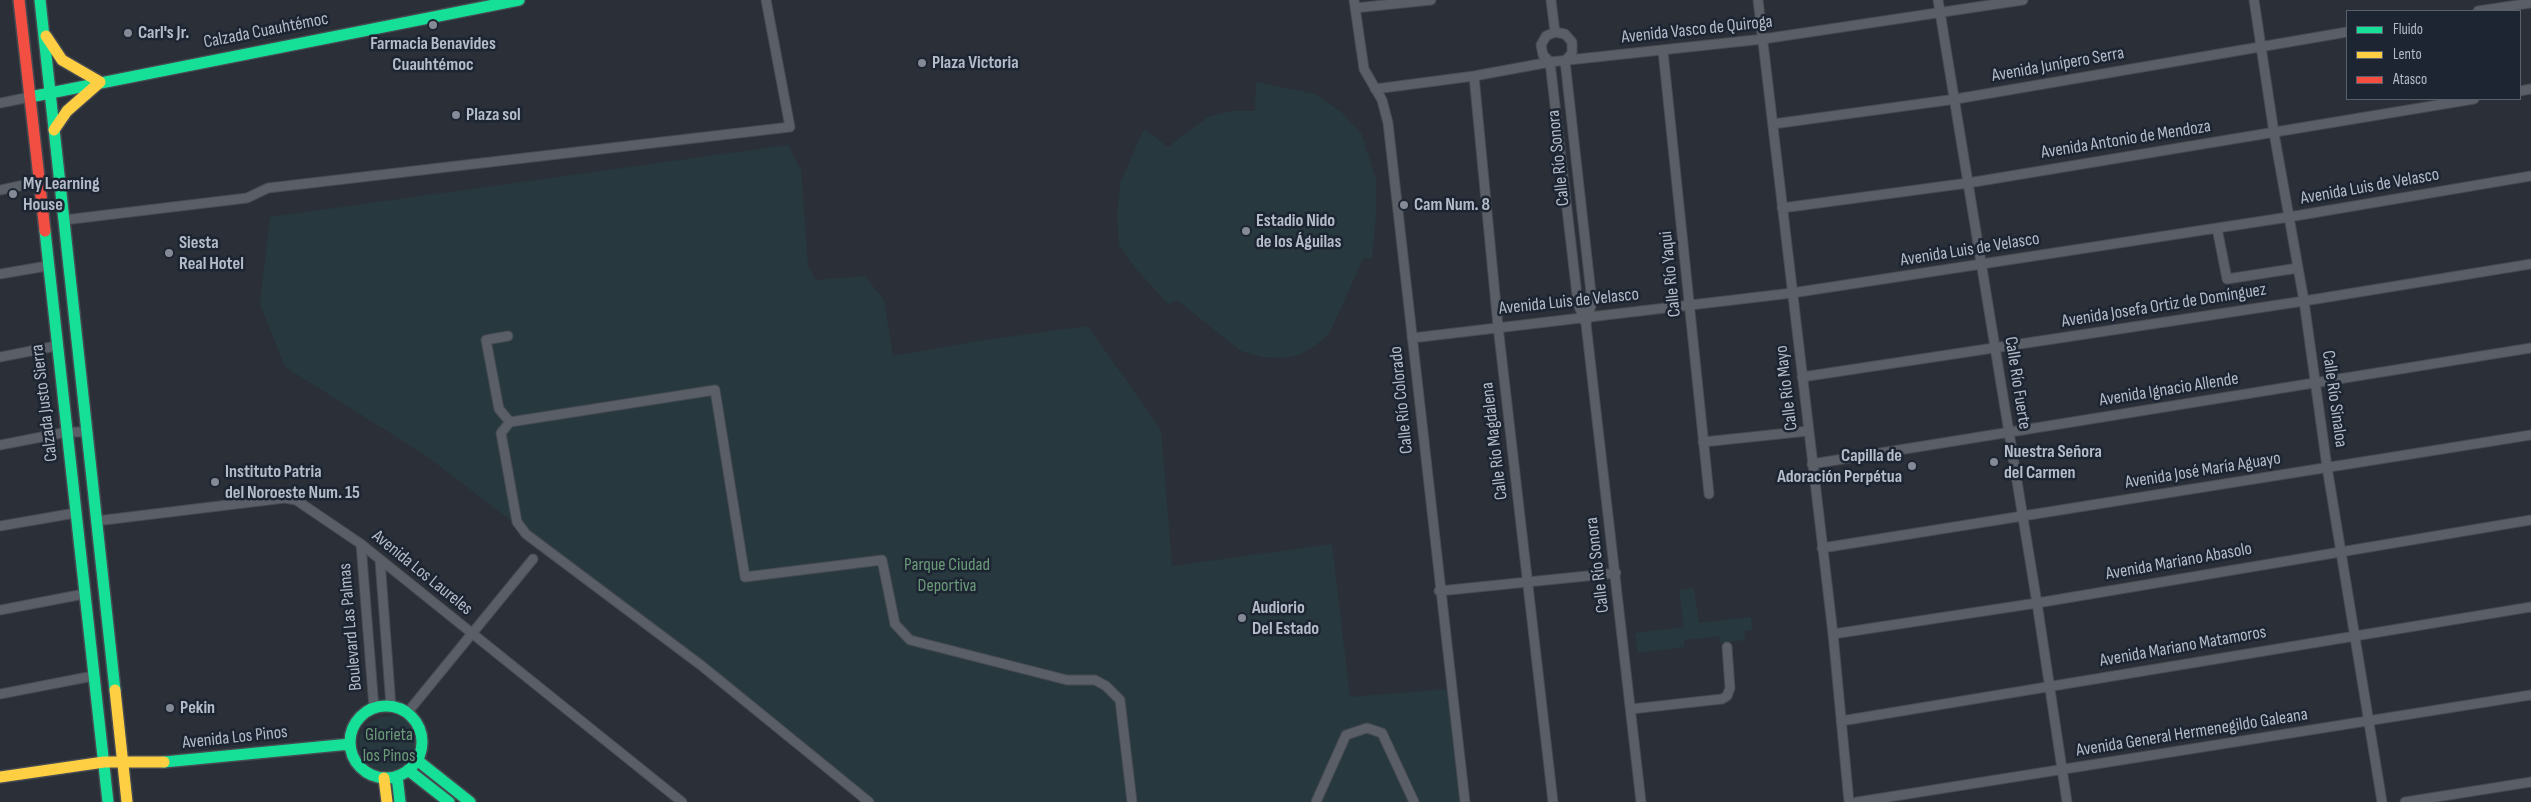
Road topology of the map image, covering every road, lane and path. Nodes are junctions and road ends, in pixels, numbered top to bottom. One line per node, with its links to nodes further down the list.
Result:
1 (19, 0): 27 (main road, Calzada Justo Sierra)
2 (40, 0): 15 (main road)
3 (519, 0): 24 (main road, Calzada Cuauhtémoc)
4 (766, 0): 40 (street)
5 (1431, 0): 12 (street)
6 (1551, 0): 16 (street)
7 (1758, 0): 18 (street, Calle Río Mayo)
8 (1938, 0): 14 (street, Calle Río Fuerte)
9 (2023, 0): 14 (street, Avenida Vasco de Quiroga)
10 (2254, 0): 19 (street, Calle Río Sinaloa)
11 (2531, 3): 13 (street)
12 (1355, 4): 25 (street, Calle Río Colorado)
13 (2485, 10)
14 (1940, 13): 18 (street, Avenida Vasco de Quiroga); 28 (street, Calle Río Fuerte)
15 (43, 31): 24 (main road); 26 (main road)
16 (1555, 32): 21 (street, Calle Río Sonora); 22 (street, Calle Río Sonora)
17 (2346, 32): 19 (street, Avenida Junípero Serra)
18 (1763, 39): 20 (street, Avenida Vasco de Quiroga); 31 (street, Calle Río Mayo)
19 (2261, 46): 28 (street, Avenida Junípero Serra); 33 (street, Calle Río Sinaloa)
20 (1663, 51): 21 (street, Avenida Vasco de Quiroga); 49 (street, Calle Río Yaqui)
21 (1565, 60): 22 (street, Avenida Vasco de Quiroga); 50 (street, Calle Río Sonora)
22 (1550, 62): 23 (street, Avenida Vasco de Quiroga); 50 (street, Calle Río Sonora)
23 (1474, 76): 25 (street, Avenida Vasco de Quiroga); 51 (street, Calle Río Magdalena)
24 (100, 82): 26 (main road, Calzada Cuauhtémoc); 32 (main road)
25 (1375, 89): 53 (street, Calle Río Colorado)
26 (50, 92): 27 (main road, Calzada Cuauhtémoc); 32 (main road)
27 (30, 97): 30 (street); 35 (main road, Calzada Justo Sierra)
28 (1956, 99): 31 (street, Avenida Junípero Serra); 36 (street, Calle Río Fuerte)
29 (2468, 100): 33 (street, Avenida Antonio de Mendoza)
30 (0, 103)
31 (1773, 124): 38 (street, Calle Río Mayo)
32 (54, 130): 40 (main road)
33 (2274, 133): 36 (street, Avenida Antonio de Mendoza); 39 (street, Calle Río Sinaloa)
34 (2531, 176): 39 (street, Avenida Luis de Velasco)
35 (38, 182): 37 (street); 44 (main road, Calzada Justo Sierra)
36 (1968, 183): 38 (street, Avenida Antonio de Mendoza); 43 (street, Calle Río Fuerte)
37 (0, 190)
38 (1782, 208): 47 (street, Calle Río Mayo)
39 (2289, 217): 41 (street, Avenida Luis de Velasco); 45 (street, Calle Río Sinaloa)
40 (64, 220): 63 (main road)
41 (2217, 228): 43 (street, Avenida Luis de Velasco); 45 (street)
42 (2531, 264): 48 (street, Avenida Josefa Ortiz de Domínguez)
43 (1982, 265): 47 (street, Avenida Luis de Velasco); 55 (street, Calle Río Fuerte)
44 (47, 266): 46 (street); 54 (main road, Calzada Justo Sierra)
45 (2298, 268): 48 (street, Calle Río Sinaloa)
46 (0, 274)
47 (1792, 293): 49 (street, Avenida Luis de Velasco); 58 (street, Calle Río Mayo)
48 (2304, 301): 55 (street, Avenida Josefa Ortiz de Domínguez); 59 (street, Calle Río Sinaloa)
49 (1690, 306): 50 (street, Avenida Luis de Velasco); 66 (street, Calle Río Yaqui)
50 (1586, 319): 51 (street, Avenida Luis de Velasco); 81 (street, Calle Río Sonora)
51 (1498, 326): 53 (street, Avenida Luis de Velasco); 82 (street, Calle Río Magdalena)
52 (508, 336): 60 (street)
53 (1412, 338): 83 (street, Calle Río Colorado)
54 (56, 346): 57 (street); 62 (main road, Calzada Justo Sierra)
55 (1994, 348): 58 (street, Avenida Josefa Ortiz de Domínguez); 64 (street, Calle Río Fuerte)
56 (2531, 348): 59 (street, Avenida Ignacio Allende)
57 (0, 357)
58 (1802, 377): 61 (street, Calle Río Mayo)
59 (2315, 383): 64 (street, Avenida Ignacio Allende); 69 (street, Calle Río Sinaloa)
60 (510, 422): 119 (street); 120 (street)
61 (1808, 431): 66 (street); 68 (street, Calle Río Mayo)
62 (67, 432): 63 (street); 67 (street); 71 (main road, Calzada Justo Sierra)
63 (87, 432): 74 (main road)
64 (2008, 433): 68 (street, Avenida Ignacio Allende); 72 (street, Calle Río Fuerte)
65 (2531, 435): 69 (street, Avenida José María Aguayo)
66 (1703, 442): 70 (street, Calle Río Yaqui)
67 (0, 445)
68 (1812, 464): 77 (street, Calle Río Mayo)
69 (2327, 467): 72 (street, Avenida José María Aguayo); 78 (street, Calle Río Sinaloa)
70 (1709, 494)
71 (75, 512): 75 (street); 84 (main road, Calzada Justo Sierra)
72 (2022, 516): 77 (street, Avenida José María Aguayo); 85 (street, Calle Río Fuerte)
73 (2531, 520): 78 (street, Avenida Mariano Abasolo)
74 (96, 521): 76 (street, Avenida Los Laureles); 105 (main road)
75 (0, 526)
76 (361, 544): 80 (street, Avenida Los Laureles); 97 (street, Boulevard Las Palmas)
77 (1822, 548): 89 (street, Calle Río Mayo)
78 (2342, 551): 85 (street, Avenida Mariano Abasolo); 90 (street, Calle Río Sinaloa)
79 (533, 559): 88 (street)
80 (380, 560): 88 (street, Avenida Los Laureles); 96 (street, Boulevard Las Palmas)
81 (1616, 573): 82 (street); 98 (street, Calle Río Sonora)
82 (1528, 582): 83 (street); 124 (street, Calle Río Magdalena)
83 (1439, 591): 123 (street, Calle Río Colorado)
84 (84, 594): 87 (street); 92 (main road, Calzada Justo Sierra)
85 (2037, 603): 89 (street, Avenida Mariano Abasolo); 93 (street, Calle Río Fuerte)
86 (2531, 606): 90 (street, Avenida Mariano Matamoros)
87 (0, 610)
88 (472, 634): 99 (street); 118 (street, Avenida Los Laureles)
89 (1833, 634): 100 (street, Calle Río Mayo)
90 (2355, 634): 93 (street, Avenida Mariano Matamoros); 101 (street, Calle Río Sinaloa)
91 (1727, 647): 98 (street)
92 (93, 676): 94 (street); 104 (main road, Calzada Justo Sierra)
93 (2050, 686): 100 (street, Avenida Mariano Matamoros); 107 (street, Calle Río Fuerte)
94 (0, 694)
95 (2531, 695): 101 (street, Avenida General Hermenegildo Galeana)
96 (391, 706): 97 (main road); 99 (main road)
97 (374, 708): 102 (main road)
98 (1631, 709): 125 (street, Calle Río Sonora)
99 (407, 713): 103 (main road)
100 (1841, 721): 126 (street, Calle Río Mayo)
101 (2368, 721): 107 (street, Avenida General Hermenegildo Galeana); 129 (street, Calle Río Sinaloa)
102 (350, 744): 105 (main road, Avenida Los Pinos); 110 (main road)
103 (417, 760): 106 (main road); 117 (main road)
104 (104, 762): 105 (main road, Avenida Los Pinos); 109 (main road, Avenida Los Pinos); 112 (main road, Calzada Justo Sierra)
105 (123, 762): 113 (main road)
106 (408, 770): 108 (main road); 116 (main road)
107 (2062, 771): 127 (street, Avenida General Hermenegildo Galeana); 128 (street, Calle Río Fuerte)
108 (397, 776): 110 (main road); 115 (main road)
109 (0, 777)
110 (384, 778): 114 (main road)
111 (2531, 782): 130 (street)
112 (108, 802)
113 (127, 802)
114 (387, 802)
115 (400, 802)
116 (449, 802)
117 (470, 802)
118 (682, 802)
119 (869, 802)
120 (1132, 802)
121 (1316, 802): 122 (street)
122 (1414, 802)
123 (1465, 802)
124 (1553, 802)
125 (1641, 802)
126 (1849, 802)
127 (1857, 802)
128 (2067, 802)
129 (2382, 802)
130 (2405, 802)

